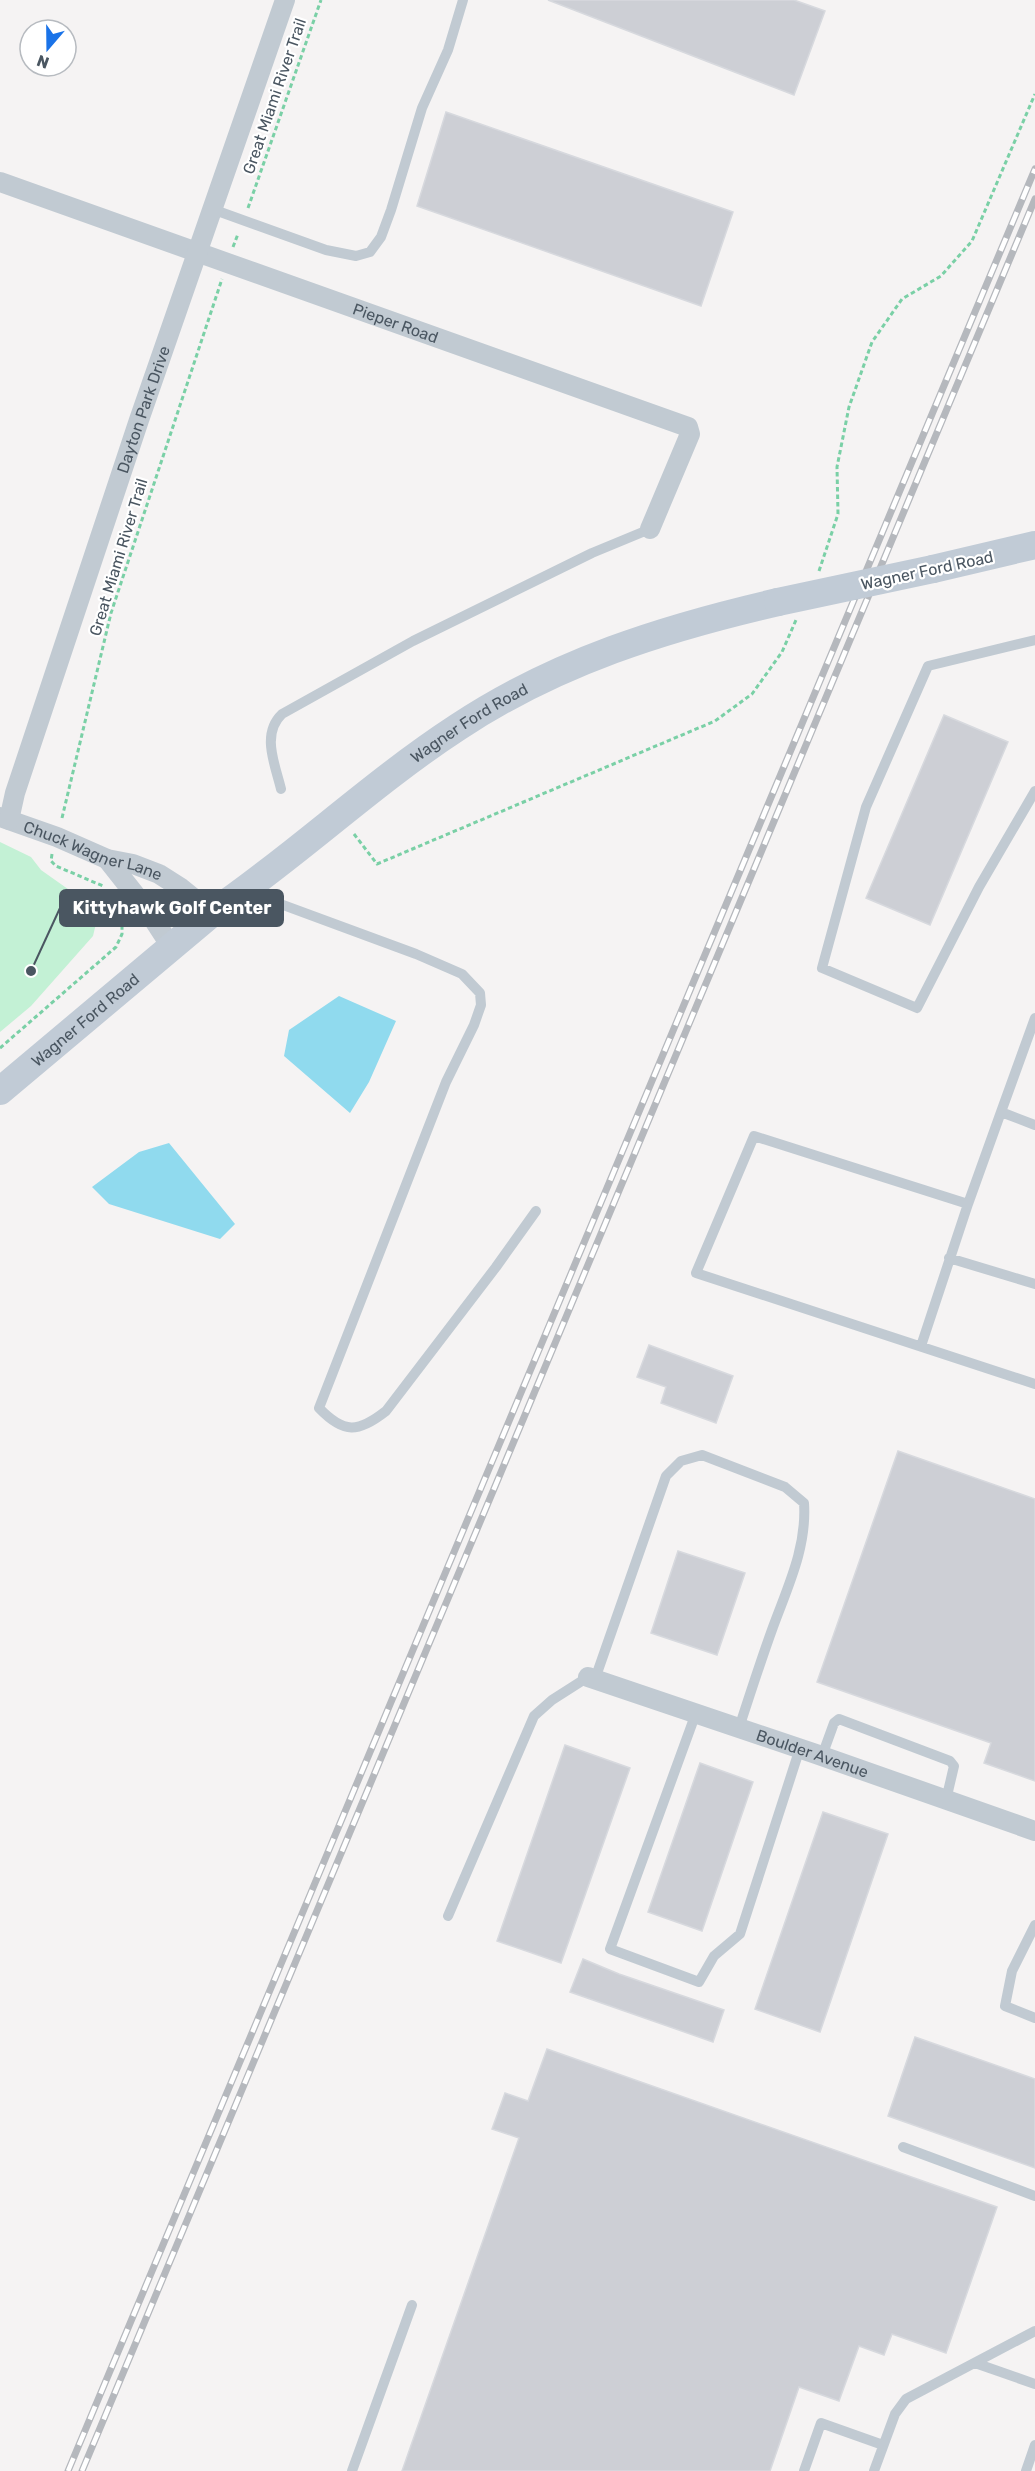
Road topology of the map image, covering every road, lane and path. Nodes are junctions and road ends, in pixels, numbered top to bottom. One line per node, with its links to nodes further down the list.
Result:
1 (285, 0): 6 (street, Dayton Park Drive)
2 (321, 0): 7 (path, Great Miami River Trail)
3 (463, 0): 7 (lane)
4 (1035, 94): 12 (path)
5 (0, 182): 8 (street, Pieper Road)
6 (212, 209): 7 (lane); 8 (street, Dayton Park Drive)
7 (243, 221): 9 (path, Great Miami River Trail)
8 (197, 251): 9 (street, Pieper Road); 18 (street, Dayton Park Drive)
9 (228, 263): 10 (street, Pieper Road); 19 (path, Great Miami River Trail)
10 (650, 529): 15 (lane)
11 (1035, 544): 13 (main road, Wagner Ford Road, bridge)
12 (818, 573)
13 (789, 608): 17 (main road, Wagner Ford Road); 17 (path)
14 (1035, 640): 16 (lane)
15 (281, 789)
16 (1035, 791)
17 (340, 816): 22 (main road, Wagner Ford Road)
18 (4, 819): 19 (street, Chuck Wagner Lane)
19 (57, 837): 20 (street, Chuck Wagner Lane); 21 (path, Great Miami River Trail)
20 (107, 859): 24 (street, Chuck Wagner Lane); 25 (street)
21 (104, 886)
22 (244, 891): 24 (main road, Wagner Ford Road); 32 (lane)
23 (120, 904): 27 (path)
24 (212, 913): 25 (main road, Wagner Ford Road)
25 (172, 948): 28 (main road, Wagner Ford Road)
26 (1035, 1018): 29 (lane)
27 (0, 1048)
28 (0, 1091)
29 (1001, 1112): 30 (lane); 31 (lane)
30 (1035, 1125)
31 (968, 1204): 33 (lane); 35 (lane)
32 (536, 1211)
33 (949, 1258): 34 (lane); 35 (lane)
34 (1035, 1284)
35 (921, 1346): 36 (lane)
36 (1035, 1384)
37 (592, 1678): 38 (street, Boulder Avenue); 39 (lane); 44 (lane)
38 (696, 1713): 39 (street, Boulder Avenue); 40 (lane)
39 (739, 1728): 40 (street, Boulder Avenue)
40 (800, 1748): 41 (street, Boulder Avenue)
41 (822, 1756): 42 (street, Boulder Avenue); 42 (lane)
42 (946, 1800): 43 (street, Boulder Avenue)
43 (1035, 1831)
44 (448, 1916)
45 (1035, 1925): 46 (lane)
46 (1035, 2018)
47 (903, 2147): 48 (lane)
48 (1035, 2196)
49 (412, 2305): 55 (lane)
50 (1035, 2331): 51 (lane)
51 (975, 2363): 52 (lane); 53 (lane)
52 (1035, 2384)
53 (883, 2445): 56 (lane); 57 (lane)
54 (1035, 2445): 58 (lane)
55 (352, 2471)
56 (804, 2471)
57 (874, 2471)
58 (1026, 2471)

